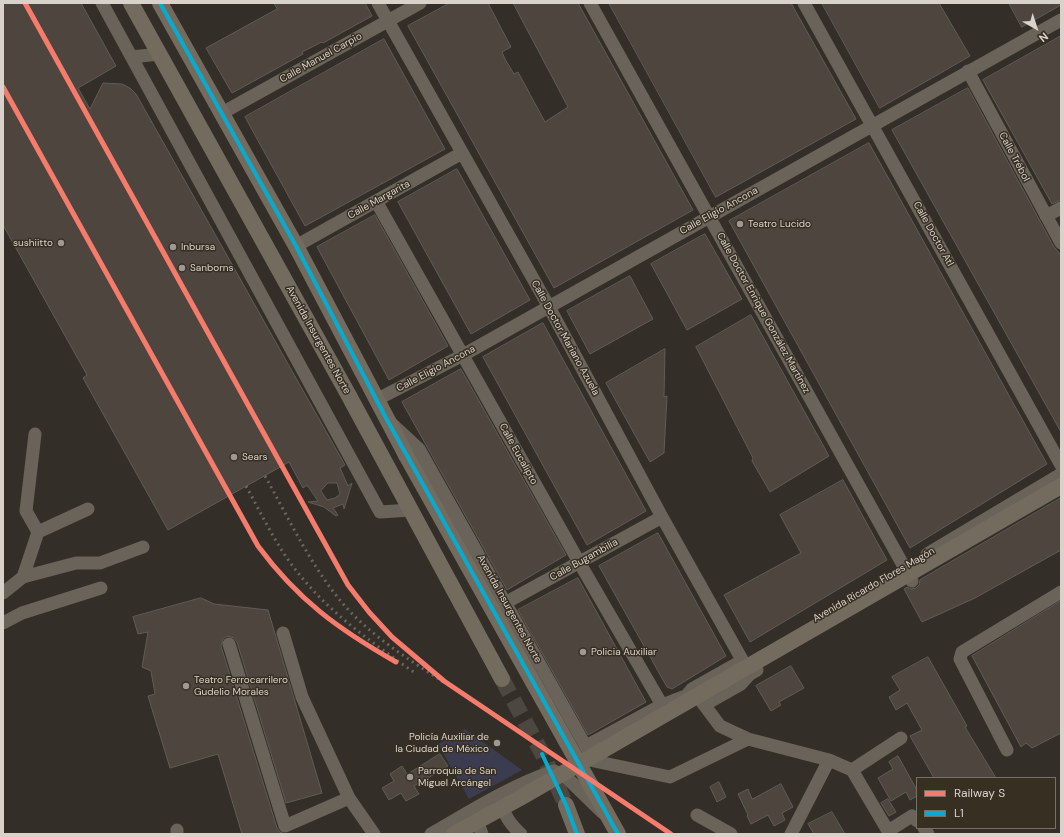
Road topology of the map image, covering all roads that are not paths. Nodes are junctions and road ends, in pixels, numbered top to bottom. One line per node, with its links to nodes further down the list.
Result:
1 (102, 3): 11 (street)
2 (131, 3): 10 (main road, Avenida Insurgentes Norte)
3 (160, 3): 13 (main road, Avenida Insurgentes Norte)
4 (378, 3): 9 (street, Calle Doctor Mariano Azuela)
5 (420, 3): 9 (street, Calle Manuel Carpio)
6 (590, 3): 19 (street, Calle Doctor Enrique González Martínez)
7 (804, 3): 14 (street, Calle Doctor Atl)
8 (1061, 20): 12 (street, Calle Eligio Ancona)
9 (388, 21): 13 (street, Calle Manuel Carpio); 15 (street, Calle Doctor Mariano Azuela)
10 (159, 54): 11 (street); 32 (main road, Avenida Insurgentes Norte)
11 (132, 57): 32 (street)
12 (968, 71): 14 (street, Calle Eligio Ancona); 18 (street, Calle Trébol)
13 (222, 113): 21 (main road, Avenida Insurgentes Norte)
14 (873, 126): 19 (street, Calle Eligio Ancona); 27 (street, Calle Doctor Atl)
15 (462, 153): 16 (street, Calle Margarita); 22 (street, Calle Doctor Mariano Azuela)
16 (376, 201): 21 (street, Calle Margarita); 23 (street, Calle Eucalipto)
17 (1061, 208): 18 (street)
18 (1046, 216): 20 (street, Calle Trébol)
19 (709, 217): 22 (street, Calle Eligio Ancona); 37 (street, Calle Doctor Enrique González Martínez)
20 (1061, 243)
21 (296, 246): 24 (main road, Avenida Insurgentes Norte)
22 (549, 307): 23 (street, Calle Eligio Ancona); 33 (street, Calle Doctor Mariano Azuela)
23 (463, 355): 24 (street, Calle Eligio Ancona); 36 (street, Calle Eucalipto)
24 (376, 400): 25 (main road, Avenida Insurgentes Norte)
25 (386, 418): 43 (street, Avenida Insurgentes Norte); 71 (main road, Avenida Insurgentes Norte, bridge)
26 (35, 434): 34 (street)
27 (1061, 465)
28 (1061, 474): 37 (street, Avenida Ricardo Flores Magón)
29 (1061, 486): 67 (main road, Avenida Ricardo Flores Magón, bridge)
30 (1061, 495): 39 (street, Avenida Ricardo Flores Magón)
31 (88, 509): 34 (street)
32 (411, 510): 48 (main road, Avenida Insurgentes Norte)
33 (662, 517): 36 (street, Calle Bugambilia); 47 (street, Calle Doctor Mariano Azuela)
34 (38, 532): 38 (street)
35 (143, 547): 38 (street)
36 (579, 562): 43 (street, Calle Bugambilia); 51 (street, Calle Eucalipto)
37 (905, 568): 39 (street, Calle Doctor Enrique González Martínez); 47 (street, Avenida Ricardo Flores Magón)
38 (23, 578): 42 (street)
39 (912, 581): 49 (street, Avenida Ricardo Flores Magón)
40 (101, 588): 44 (street)
41 (1061, 592): 56 (street)
42 (3, 593)
43 (505, 603): 55 (street, Avenida Insurgentes Norte)
44 (3, 623)
45 (283, 633): 60 (street)
46 (229, 644): 60 (street)
47 (742, 661): 49 (street, Calle Doctor Mariano Azuela); 50 (street, Avenida Ricardo Flores Magón)
48 (502, 679)
49 (745, 679): 50 (street, Avenida Ricardo Flores Magón); 52 (street, Avenida Ricardo Flores Magón)
50 (691, 692): 51 (street, Avenida Ricardo Flores Magón); 52 (street)
51 (662, 705): 55 (street, Avenida Ricardo Flores Magón)
52 (704, 705): 54 (street)
53 (901, 738): 58 (street)
54 (748, 740): 55 (street, Avenida Insurgentes Norte); 57 (street)
55 (586, 746)
56 (1007, 750)
57 (829, 760): 58 (street); 74 (street)
58 (852, 770): 64 (street)
59 (506, 790): 63 (street); 69 (street); 72 (street)
60 (349, 798): 65 (street)
61 (566, 805): 70 (main road)
62 (697, 815): 73 (street)
63 (460, 817): 66 (street); 68 (street)
64 (916, 820)
65 (374, 834)
66 (431, 834)
67 (454, 834)
68 (482, 834)
69 (521, 834)
70 (577, 834)
71 (618, 834)
72 (625, 834)
73 (731, 834)
74 (791, 834)

